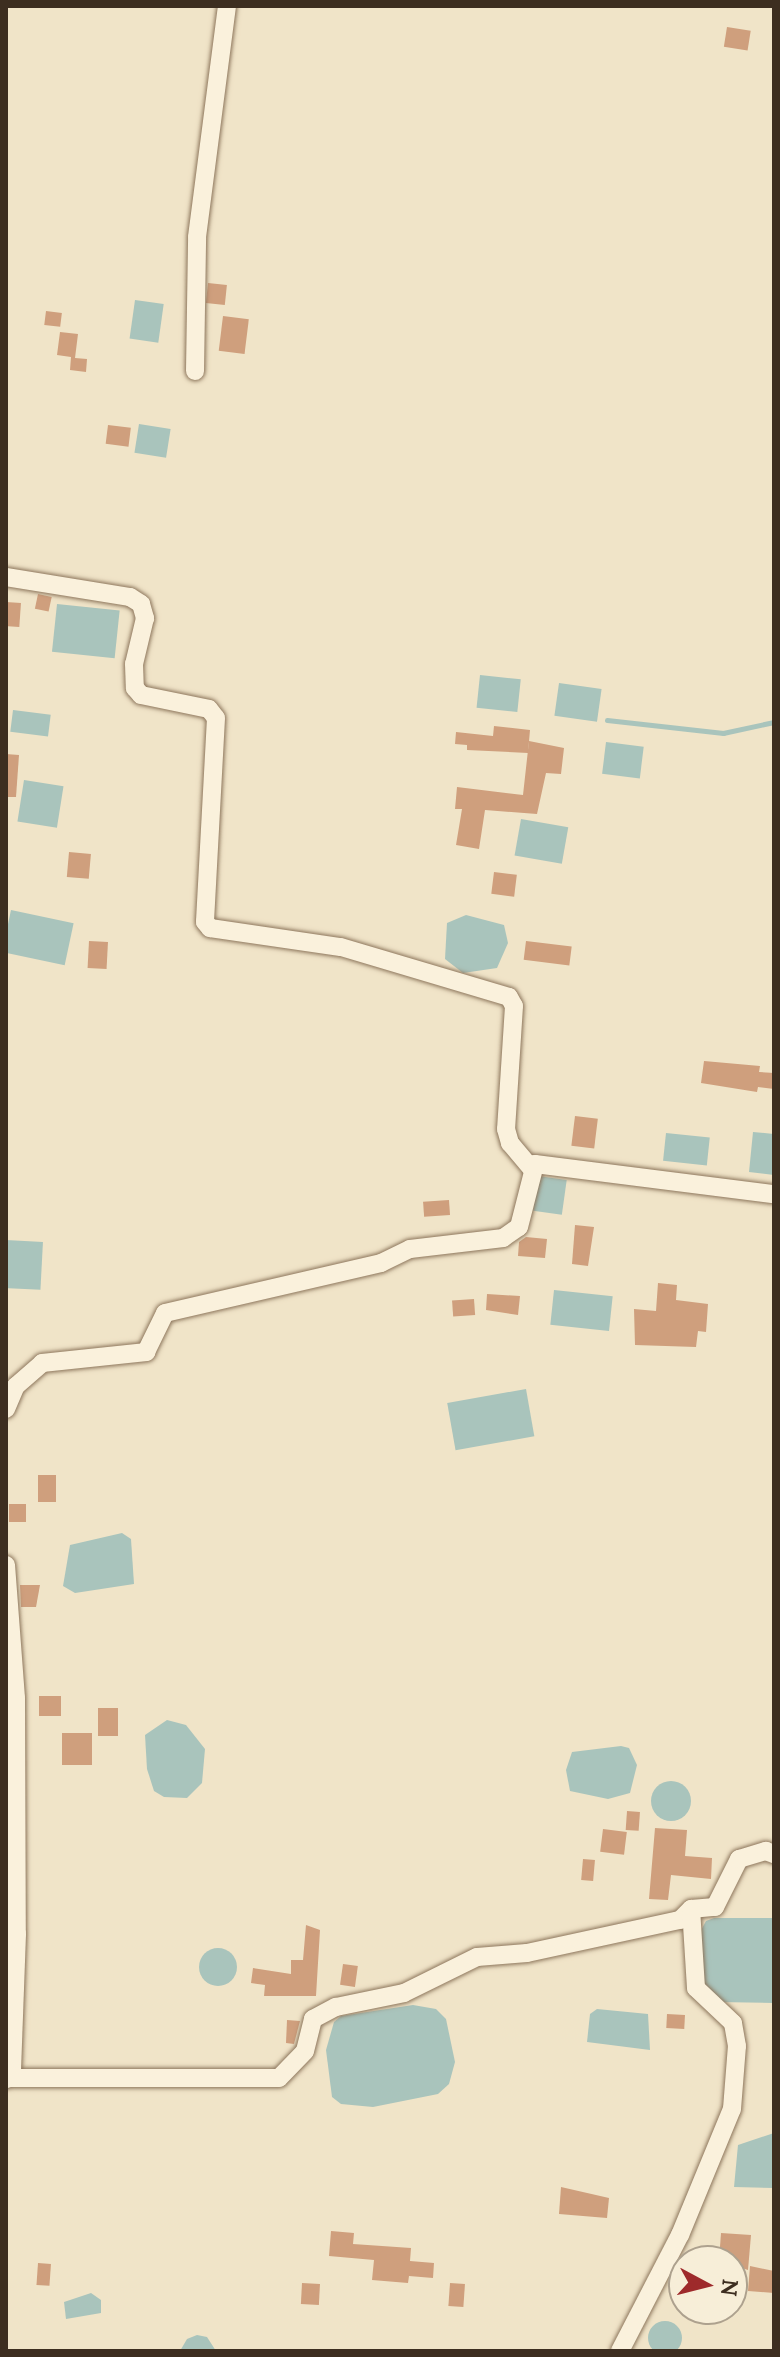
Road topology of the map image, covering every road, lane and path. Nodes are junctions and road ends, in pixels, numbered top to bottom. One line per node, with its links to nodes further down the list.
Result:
1 (227, 6): 2 (street)
2 (195, 371)
3 (6, 577): 4 (street)
4 (532, 1169): 5 (street); 6 (street)
5 (774, 1194)
6 (6, 1409)
7 (6, 1565): 10 (street)
8 (774, 1854): 9 (street)
9 (691, 1909): 10 (street); 11 (street)
10 (6, 2078)
11 (620, 2351)

